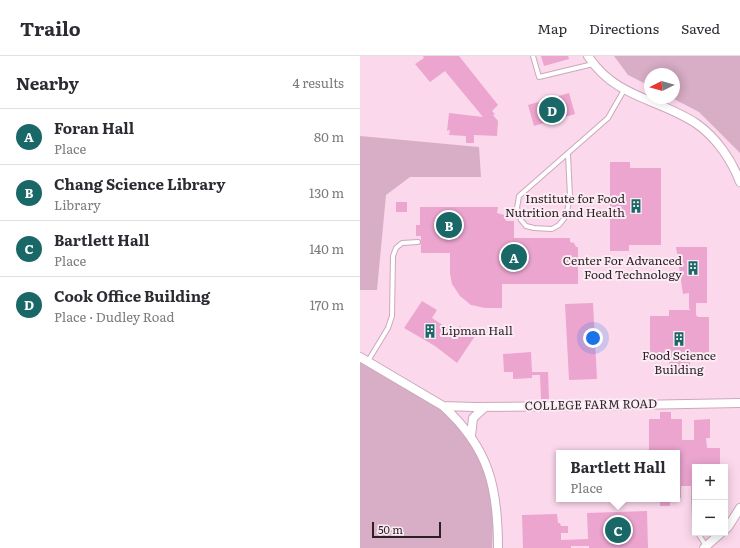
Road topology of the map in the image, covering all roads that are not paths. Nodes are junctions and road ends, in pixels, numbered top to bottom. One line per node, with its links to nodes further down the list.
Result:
1 (533, 56): 3 (lane)
2 (588, 56): 3 (street)
3 (593, 64): 4 (street)
4 (624, 90): 5 (lane); 6 (street)
5 (568, 154): 5 (lane)
6 (740, 182)
7 (418, 242): 9 (lane)
8 (360, 357): 9 (street)
9 (368, 361): 11 (street)
10 (740, 403): 12 (street, COLLEGE FARM ROAD)
11 (442, 406): 12 (street, COLLEGE FARM ROAD); 13 (street)
12 (484, 407): 13 (street)
13 (471, 436): 19 (street)
14 (740, 508): 15 (street)
15 (728, 527)
16 (700, 536): 18 (lane)
17 (718, 536): 18 (street)
18 (705, 547)
19 (498, 548)

